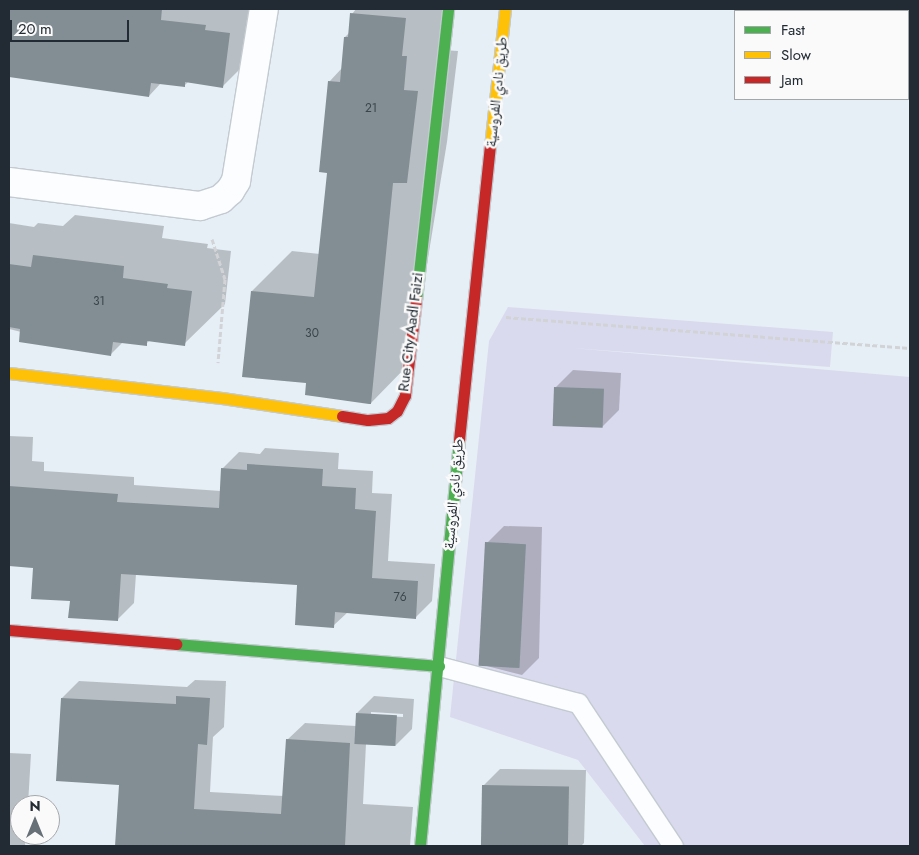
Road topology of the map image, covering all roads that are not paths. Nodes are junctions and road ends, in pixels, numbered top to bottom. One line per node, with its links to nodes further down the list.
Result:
1 (264, 9): 4 (street)
2 (448, 9): 5 (main road, Rue City Aadl Faizi)
3 (506, 9): 7 (main road, طريق نادي الفروسية)
4 (9, 182)
5 (9, 373)
6 (9, 630): 7 (main road)
7 (438, 666): 8 (main road, طريق نادي الفروسية); 9 (lane)
8 (420, 846)
9 (672, 846)

